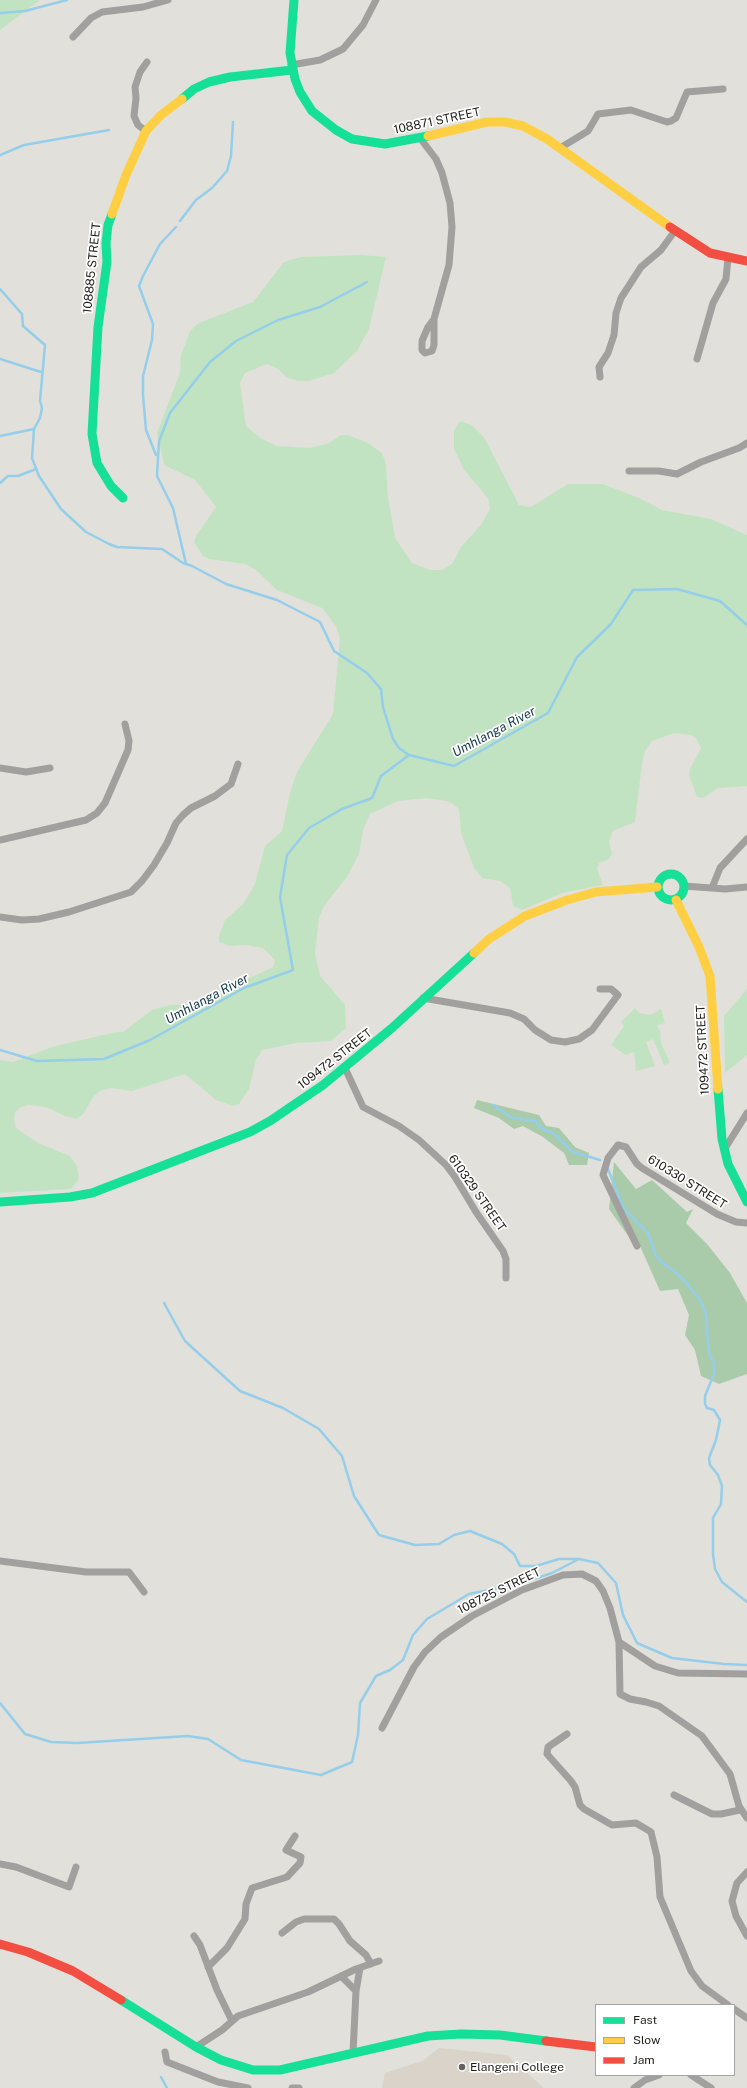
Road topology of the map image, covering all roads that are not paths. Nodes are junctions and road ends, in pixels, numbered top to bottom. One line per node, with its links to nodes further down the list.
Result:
1 (168, 0): 4 (street)
2 (294, 0): 6 (street, 108871 STREET)
3 (376, 0): 6 (street)
4 (73, 37)
5 (147, 62): 8 (street)
6 (292, 68): 8 (street, 108885 STREET); 9 (street, 108871 STREET)
7 (723, 89): 10 (street)
8 (146, 131): 19 (street, 108885 STREET)
9 (420, 138): 10 (street, 108871 STREET); 14 (street)
10 (560, 148): 11 (street, 108871 STREET)
11 (674, 232): 12 (street, 108871 STREET); 16 (street)
12 (728, 258): 13 (street, 108871 STREET); 15 (street)
13 (747, 261)
14 (434, 319)
15 (697, 359)
16 (600, 377)
17 (747, 443): 18 (street)
18 (629, 471)
19 (123, 498)
20 (125, 724): 25 (street)
21 (238, 764): 31 (street)
22 (0, 768): 23 (street)
23 (50, 768)
24 (747, 839): 29 (street)
25 (0, 840)
26 (684, 886): 27 (street); 29 (street); 30 (street)
27 (657, 887): 30 (street); 33 (street, 109472 STREET)
28 (747, 887): 29 (street)
29 (712, 888)
30 (676, 900): 36 (street, 109472 STREET)
31 (0, 917)
32 (600, 989): 33 (street)
33 (423, 998): 34 (street, 109472 STREET)
34 (345, 1068): 37 (street, 109472 STREET); 41 (street, 610329 STREET)
35 (747, 1114): 36 (street)
36 (724, 1150): 38 (street, 109472 STREET)
37 (0, 1202)
38 (747, 1202)
39 (747, 1222): 40 (street, 610330 STREET)
40 (637, 1246)
41 (506, 1278)
42 (0, 1561): 43 (street)
43 (144, 1592)
44 (619, 1642): 45 (street); 46 (street, 108725 STREET); 49 (street, 108725 STREET)
45 (747, 1674)
46 (382, 1728)
47 (567, 1734): 65 (street)
48 (674, 1795): 49 (street)
49 (740, 1810): 50 (street)
50 (747, 1818)
51 (295, 1836): 61 (street)
52 (0, 1864): 53 (street)
53 (76, 1867)
54 (747, 1872): 57 (street)
55 (282, 1933): 60 (street)
56 (194, 1936): 61 (street)
57 (747, 1936)
58 (0, 1944): 69 (street)
59 (379, 1961): 60 (street)
60 (371, 1964): 62 (street)
61 (208, 1967): 68 (street)
62 (360, 1968): 63 (street); 64 (street)
63 (342, 1976): 64 (street); 68 (street)
64 (356, 1991): 72 (street)
65 (727, 2004)
66 (735, 2010): 67 (street)
67 (747, 2018)
68 (232, 2021): 69 (street)
69 (196, 2047): 72 (street)
70 (595, 2048): 72 (street)
71 (165, 2052): 75 (street)
72 (353, 2053)
73 (656, 2076): 78 (street)
74 (693, 2076): 79 (street)
75 (248, 2088)
76 (292, 2088): 77 (street)
77 (299, 2088)
78 (634, 2088)
79 (711, 2088)

